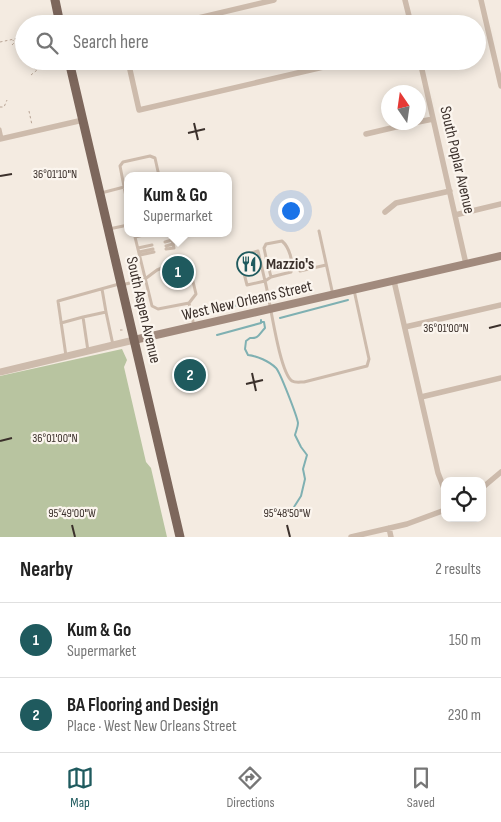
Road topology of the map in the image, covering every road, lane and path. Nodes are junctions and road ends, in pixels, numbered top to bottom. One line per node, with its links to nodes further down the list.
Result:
1 (55, 0): 5 (main road)
2 (274, 0): 6 (street)
3 (405, 0): 7 (street)
4 (481, 0): 8 (street)
5 (58, 15)
6 (211, 15)
7 (409, 15)
8 (484, 15)
9 (486, 22): 20 (street)
10 (13, 39): 11 (path); 12 (path)
11 (0, 42): 13 (path)
12 (12, 45)
13 (0, 46)
14 (37, 70): 19 (path)
15 (71, 70): 25 (main road, South Aspen Avenue)
16 (130, 70): 17 (street)
17 (311, 70)
18 (422, 70): 24 (street, South Poplar Avenue)
19 (31, 75)
20 (501, 86)
21 (7, 100): 22 (path)
22 (0, 107)
23 (29, 111): 27 (path)
24 (433, 119): 26 (street); 34 (street, South Poplar Avenue)
25 (83, 120): 31 (street); 35 (main road, South Aspen Avenue)
26 (426, 120)
27 (32, 126)
28 (0, 129): 31 (lane)
29 (383, 130): 30 (street)
30 (366, 134)
31 (1, 138)
32 (158, 172): 33 (lane)
33 (123, 188): 35 (lane)
34 (450, 191): 37 (street); 38 (street, South Poplar Avenue)
35 (100, 193): 40 (main road, South Aspen Avenue)
36 (501, 204): 38 (street)
37 (385, 212)
38 (455, 215): 48 (street, South Poplar Avenue)
39 (124, 225): 40 (lane)
40 (108, 229): 56 (main road, South Aspen Avenue)
41 (319, 230): 49 (lane)
42 (136, 237): 45 (lane)
43 (176, 237): 44 (lane)
44 (173, 244): 44 (lane)
45 (139, 252): 45 (lane); 53 (lane)
46 (501, 256): 48 (main road, West New Orleans Street)
47 (268, 262): 52 (lane)
48 (466, 264): 55 (main road, West New Orleans Street)
49 (326, 265): 51 (lane); 59 (lane)
50 (269, 269): 52 (lane)
51 (300, 271)
52 (271, 277): 54 (lane)
53 (146, 279): 56 (lane); 60 (lane); 60 (lane)
54 (265, 281): 54 (lane); 62 (lane)
55 (394, 281): 58 (main road, West New Orleans Street); 67 (street)
56 (121, 284): 57 (lane); 68 (main road, South Aspen Avenue)
57 (102, 289): 63 (lane); 65 (lane)
58 (354, 290): 59 (main road, West New Orleans Street); 62 (lane)
59 (333, 295): 62 (main road, West New Orleans Street)
60 (189, 303): 66 (lane)
61 (501, 305): 67 (street)
62 (271, 310): 66 (main road, West New Orleans Street)
63 (106, 312): 64 (lane); 69 (lane)
64 (83, 317): 65 (lane); 70 (lane)
65 (61, 323): 71 (lane)
66 (195, 327): 68 (main road, West New Orleans Street)
67 (405, 327): 74 (street)
68 (134, 340): 69 (street, West New Orleans Street); 80 (main road, South Aspen Avenue)
69 (113, 346): 70 (street, West New Orleans Street)
70 (88, 351): 71 (street, West New Orleans Street)
71 (66, 356): 72 (street, West New Orleans Street)
72 (0, 372)
73 (501, 378): 74 (street)
74 (421, 397): 76 (street)
75 (501, 473): 77 (street)
76 (441, 481)
77 (486, 485)
78 (441, 512): 79 (street)
79 (389, 528): 81 (street); 82 (street)
80 (180, 537)
81 (351, 537)
82 (391, 537)

